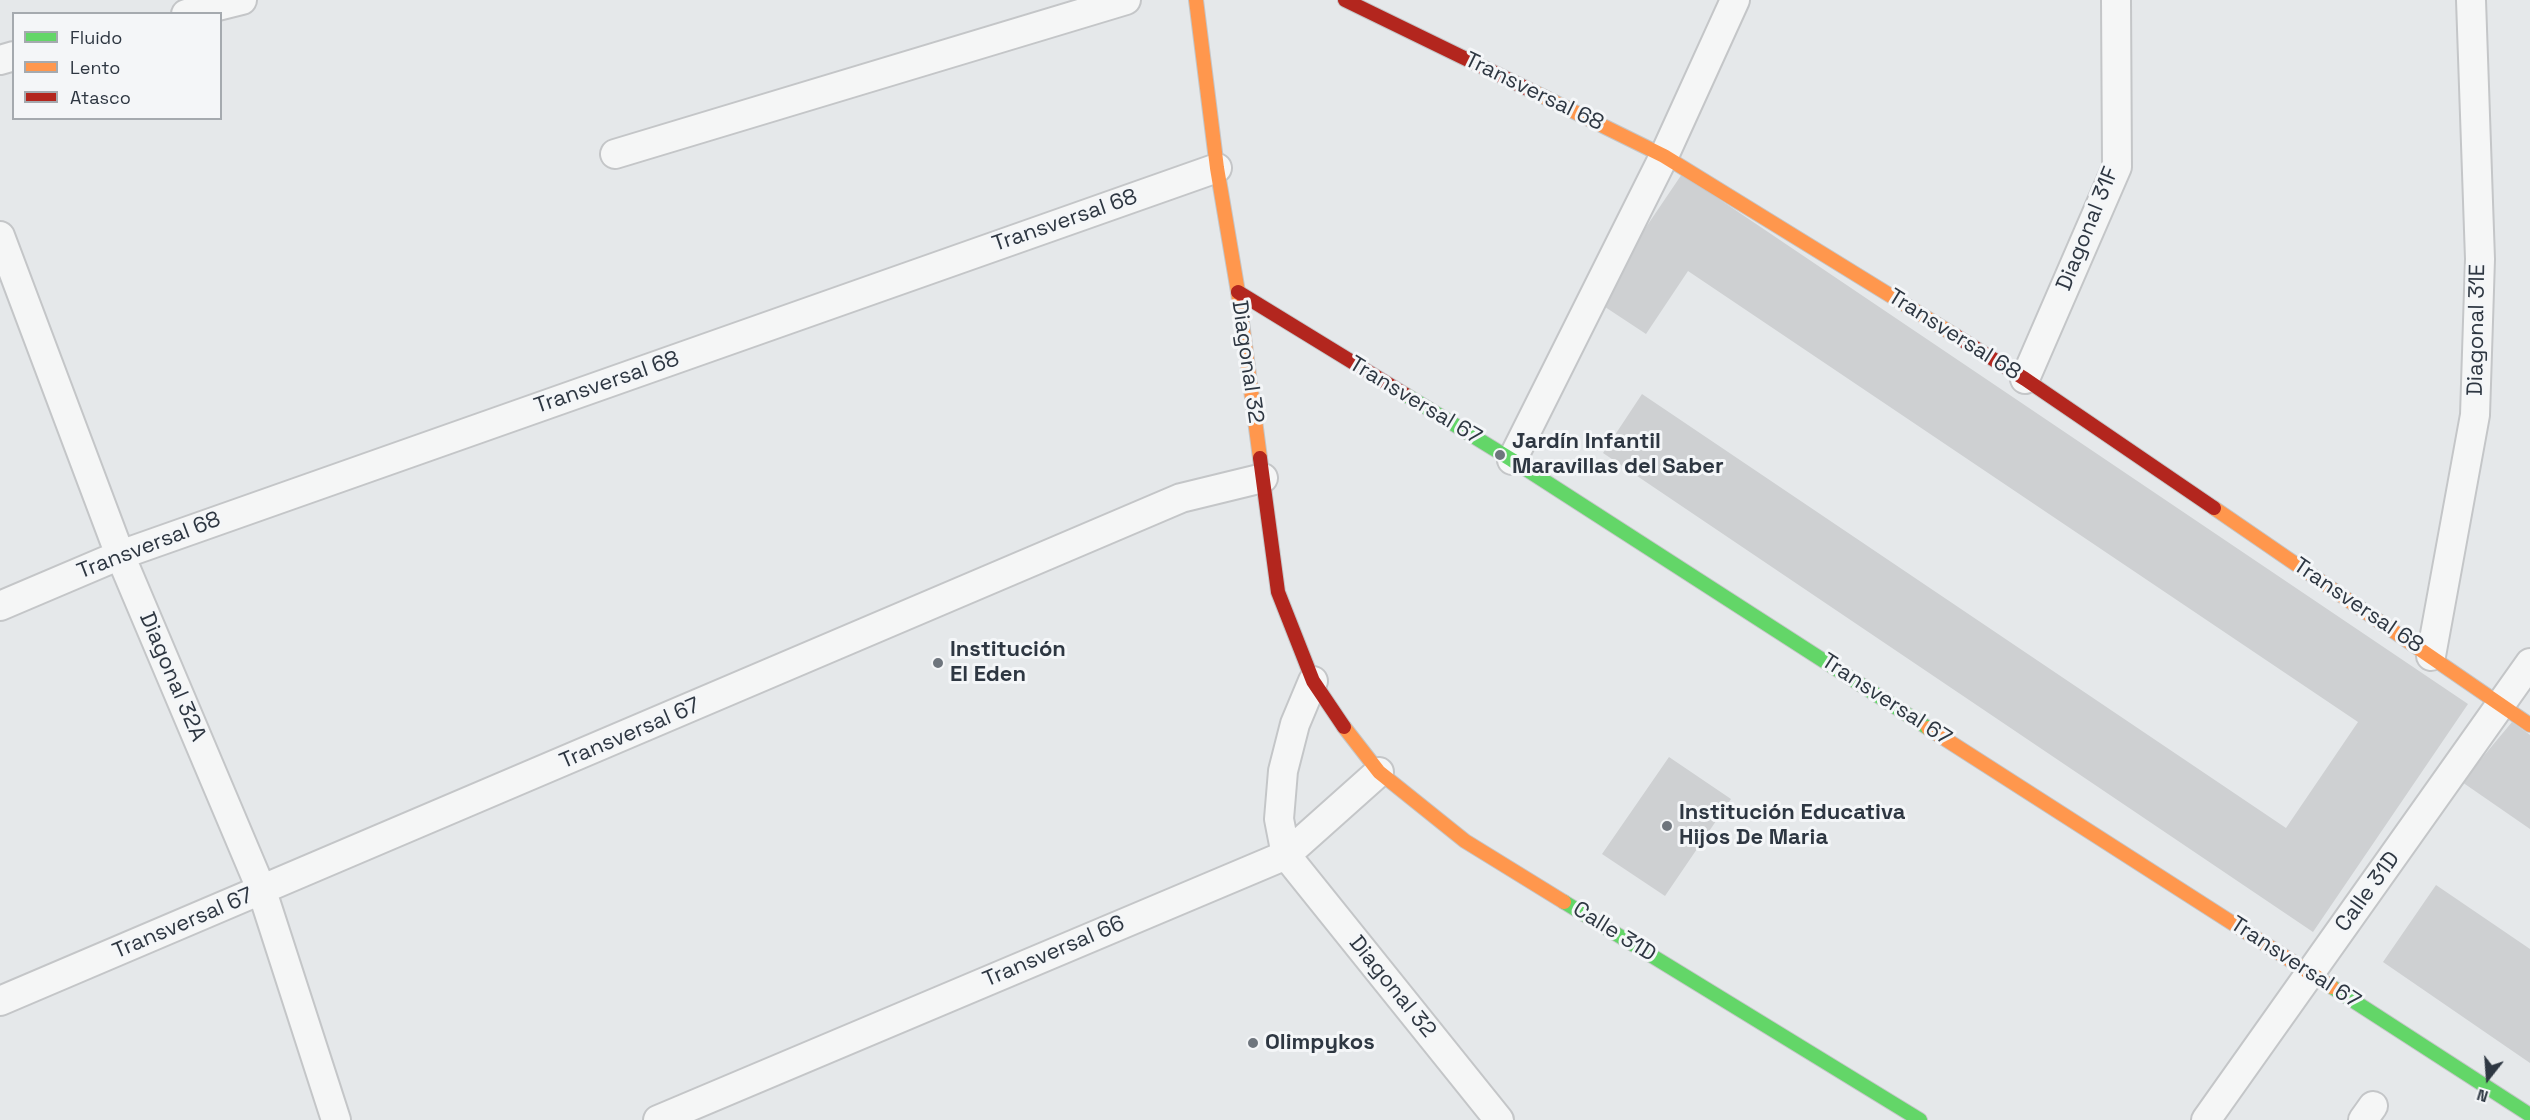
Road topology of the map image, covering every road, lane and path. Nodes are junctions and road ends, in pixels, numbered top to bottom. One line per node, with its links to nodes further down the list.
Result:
1 (242, 0): 8 (street)
2 (1126, 0): 9 (street)
3 (1196, 0): 11 (street, Diagonal 32)
4 (1345, 0): 10 (street, Transversal 68)
5 (1735, 0): 10 (street)
6 (2116, 0): 14 (street, Diagonal 31F)
7 (2471, 0): 19 (street, Diagonal 31E)
8 (194, 12)
9 (615, 154)
10 (1664, 156): 14 (street, Transversal 68); 15 (street)
11 (1217, 168): 13 (street, Diagonal 32); 17 (street, Transversal 68)
12 (0, 236): 17 (street, Diagonal 32A)
13 (1238, 292): 15 (street, Transversal 67); 16 (street, Diagonal 32)
14 (2025, 379): 19 (street, Transversal 68)
15 (1512, 460): 28 (street, Transversal 67)
16 (1263, 478): 21 (street, Diagonal 32); 27 (street, Transversal 67)
17 (120, 555): 18 (street, Transversal 68); 27 (street, Diagonal 32A)
18 (0, 606)
19 (2431, 656): 22 (street, Transversal 68)
20 (2530, 663): 22 (street, Calle 31D)
21 (1313, 681): 23 (street, Diagonal 32); 26 (street)
22 (2501, 706): 24 (street, Transversal 68); 28 (street, Calle 31D)
23 (1333, 713): 25 (street, Calle 31D)
24 (2530, 725)
25 (1379, 772): 26 (street, Transversal 66); 34 (street, Calle 31D)
26 (1286, 855): 32 (street, Transversal 66); 33 (street, Diagonal 32)
27 (262, 891): 29 (street, Transversal 67); 31 (street, Diagonal 32A)
28 (2310, 973): 30 (street, Transversal 67); 35 (street, Calle 31D)
29 (0, 1001)
30 (2530, 1115)
31 (336, 1120)
32 (658, 1120)
33 (1499, 1120)
34 (1920, 1120)
35 (2206, 1120)

